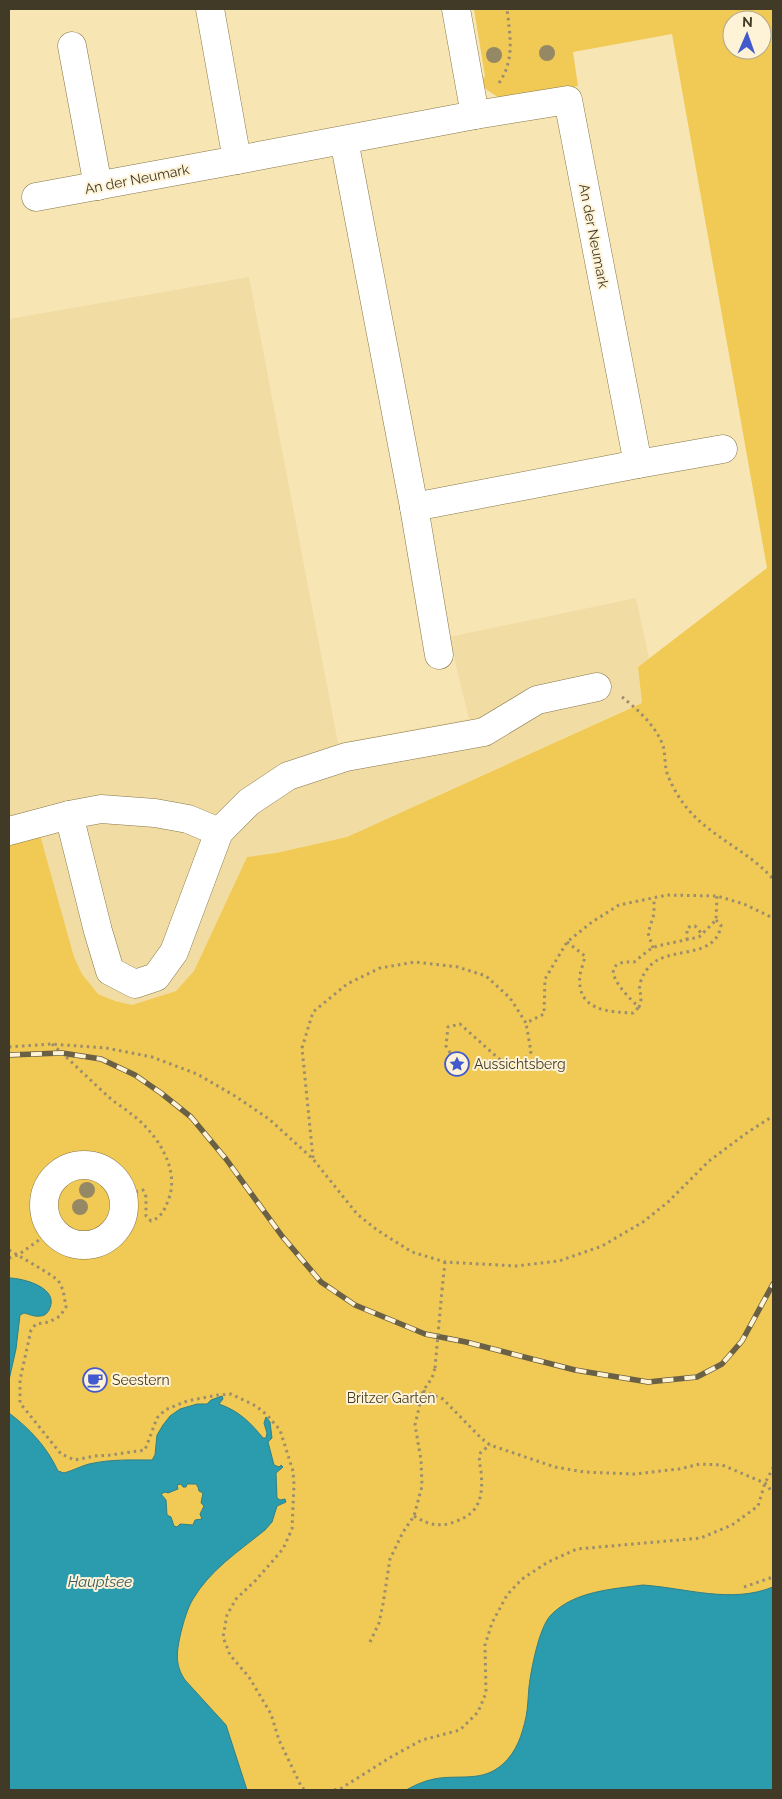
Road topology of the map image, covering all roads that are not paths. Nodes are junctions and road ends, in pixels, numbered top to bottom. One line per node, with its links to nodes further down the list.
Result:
1 (210, 9): 6 (lane)
2 (456, 9): 4 (lane)
3 (72, 46): 7 (lane)
4 (475, 115): 5 (lane, An der Neumark); 10 (lane, An der Neumark)
5 (344, 140): 6 (lane, An der Neumark); 11 (lane)
6 (237, 160): 7 (lane, An der Neumark)
7 (98, 186): 8 (lane, An der Neumark)
8 (36, 197)
9 (723, 449): 10 (lane)
10 (638, 464): 11 (lane)
11 (414, 507): 12 (lane)
12 (439, 655)
13 (598, 687): 16 (lane)
14 (69, 815): 15 (lane); 16 (lane); 16 (lane)
15 (9, 831)
16 (220, 832)
17 (123, 1195): 17 (lane)

